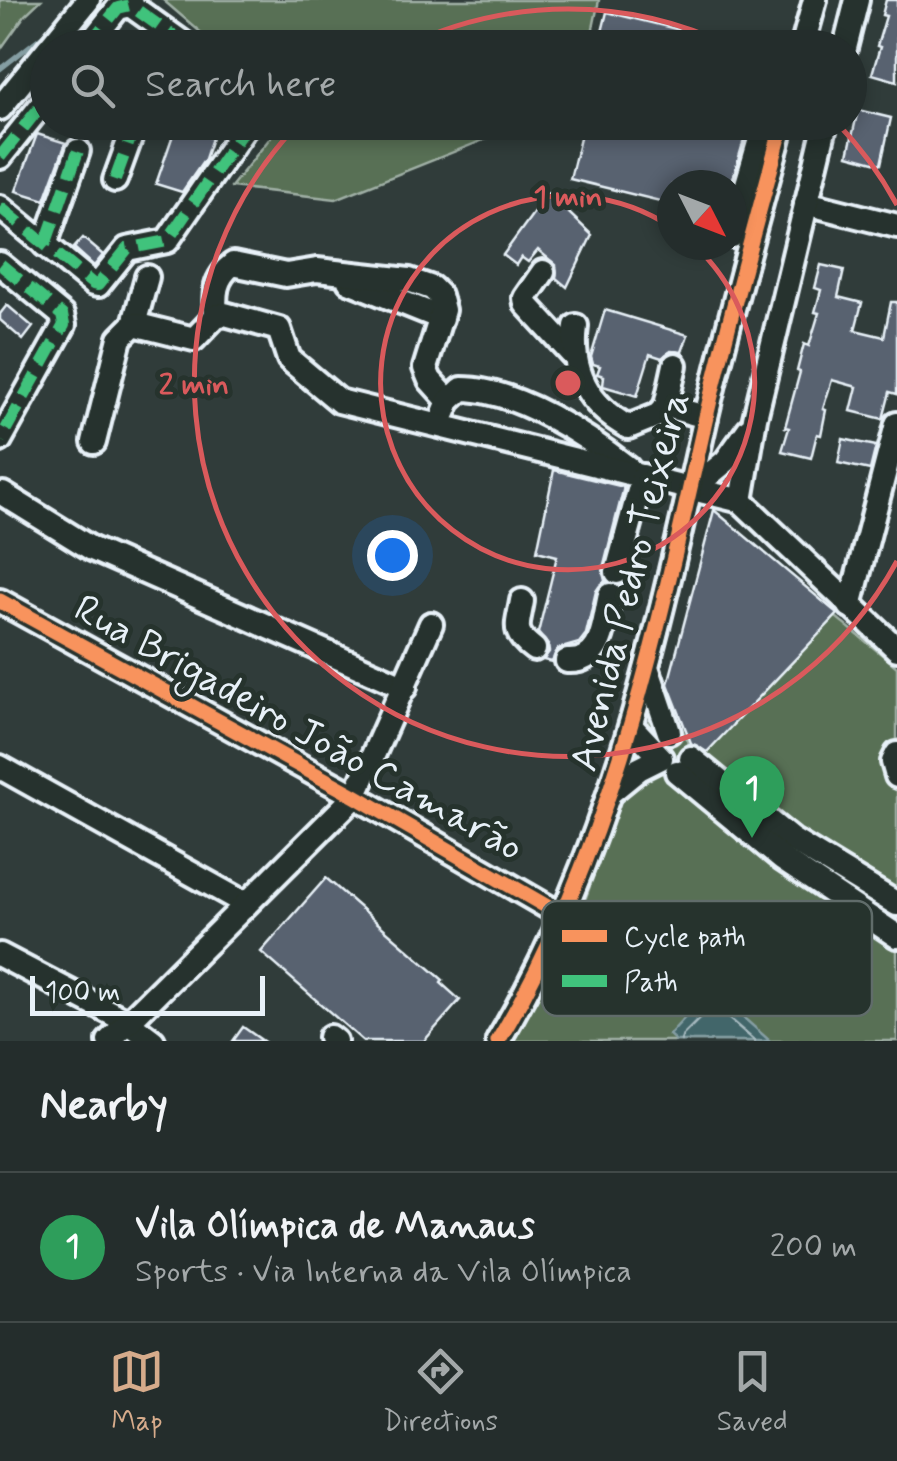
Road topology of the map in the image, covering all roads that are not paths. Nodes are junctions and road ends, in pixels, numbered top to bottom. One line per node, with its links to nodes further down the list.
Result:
1 (88, 0): 4 (street)
2 (815, 0): 7 (street)
3 (856, 0): 8 (street)
4 (63, 30)
5 (101, 30): 6 (street)
6 (153, 30)
7 (807, 30)
8 (849, 30)
9 (30, 70): 10 (street)
10 (0, 108)
11 (30, 120): 18 (street)
12 (129, 140): 19 (street)
13 (236, 140): 24 (street)
14 (759, 140): 20 (street)
15 (778, 140): 35 (street, Avenida Pedro Teixeira)
16 (822, 140): 21 (street, Avenida Pedro Teixeira)
17 (78, 151): 24 (street)
18 (0, 157)
19 (115, 180)
20 (747, 182)
21 (806, 203): 23 (street); 36 (street, Avenida Pedro Teixeira)
22 (0, 207): 24 (street)
23 (897, 226)
24 (45, 245)
25 (0, 264): 39 (street)
26 (543, 272): 31 (street)
27 (147, 278): 29 (street)
28 (216, 316): 29 (street); 33 (street); 38 (street)
29 (134, 324): 40 (street)
30 (576, 326): 31 (street)
31 (572, 354): 34 (street)
32 (674, 365): 34 (street)
33 (449, 400): 38 (street); 41 (street)
34 (666, 406): 35 (street)
35 (706, 417): 42 (street, Avenida Pedro Teixeira)
36 (755, 418): 42 (street, Avenida Pedro Teixeira); 44 (street, Avenida Pedro Teixeira)
37 (897, 424): 47 (street)
38 (438, 427): 41 (street)
39 (0, 440)
40 (94, 442)
41 (639, 474): 42 (street); 51 (street)
42 (692, 488): 44 (street); 52 (street, Avenida Pedro Teixeira)
43 (2, 494): 53 (street)
44 (741, 501): 47 (street)
45 (0, 600): 60 (street, Rua Brigadeiro João Camarão)
46 (522, 601): 50 (street)
47 (850, 606): 49 (street)
48 (431, 624): 53 (street)
49 (897, 648)
50 (534, 649)
51 (567, 661)
52 (648, 670): 54 (street, Avenida Pedro Teixeira); 55 (street)
53 (405, 687): 60 (street)
54 (632, 728): 55 (street, Avenida Pedro Teixeira); 59 (street, Avenida Pedro Teixeira)
55 (673, 754): 59 (street); 61 (street)
56 (897, 754): 58 (street)
57 (0, 766): 65 (street)
58 (897, 776)
59 (612, 791): 62 (street, Avenida Pedro Teixeira)
60 (356, 796): 64 (street, Rua Brigadeiro João Camarão); 65 (street)
61 (787, 850): 63 (street); 66 (street)
62 (570, 901)
63 (856, 901)
64 (542, 903)
65 (246, 904): 71 (street)
66 (897, 904)
67 (872, 913): 68 (street)
68 (894, 929)
69 (0, 954): 71 (street)
70 (542, 958): 74 (street, Avenida Pedro Teixeira)
71 (128, 1022): 72 (street); 73 (street)
72 (109, 1041)
73 (152, 1041)
74 (498, 1041)

